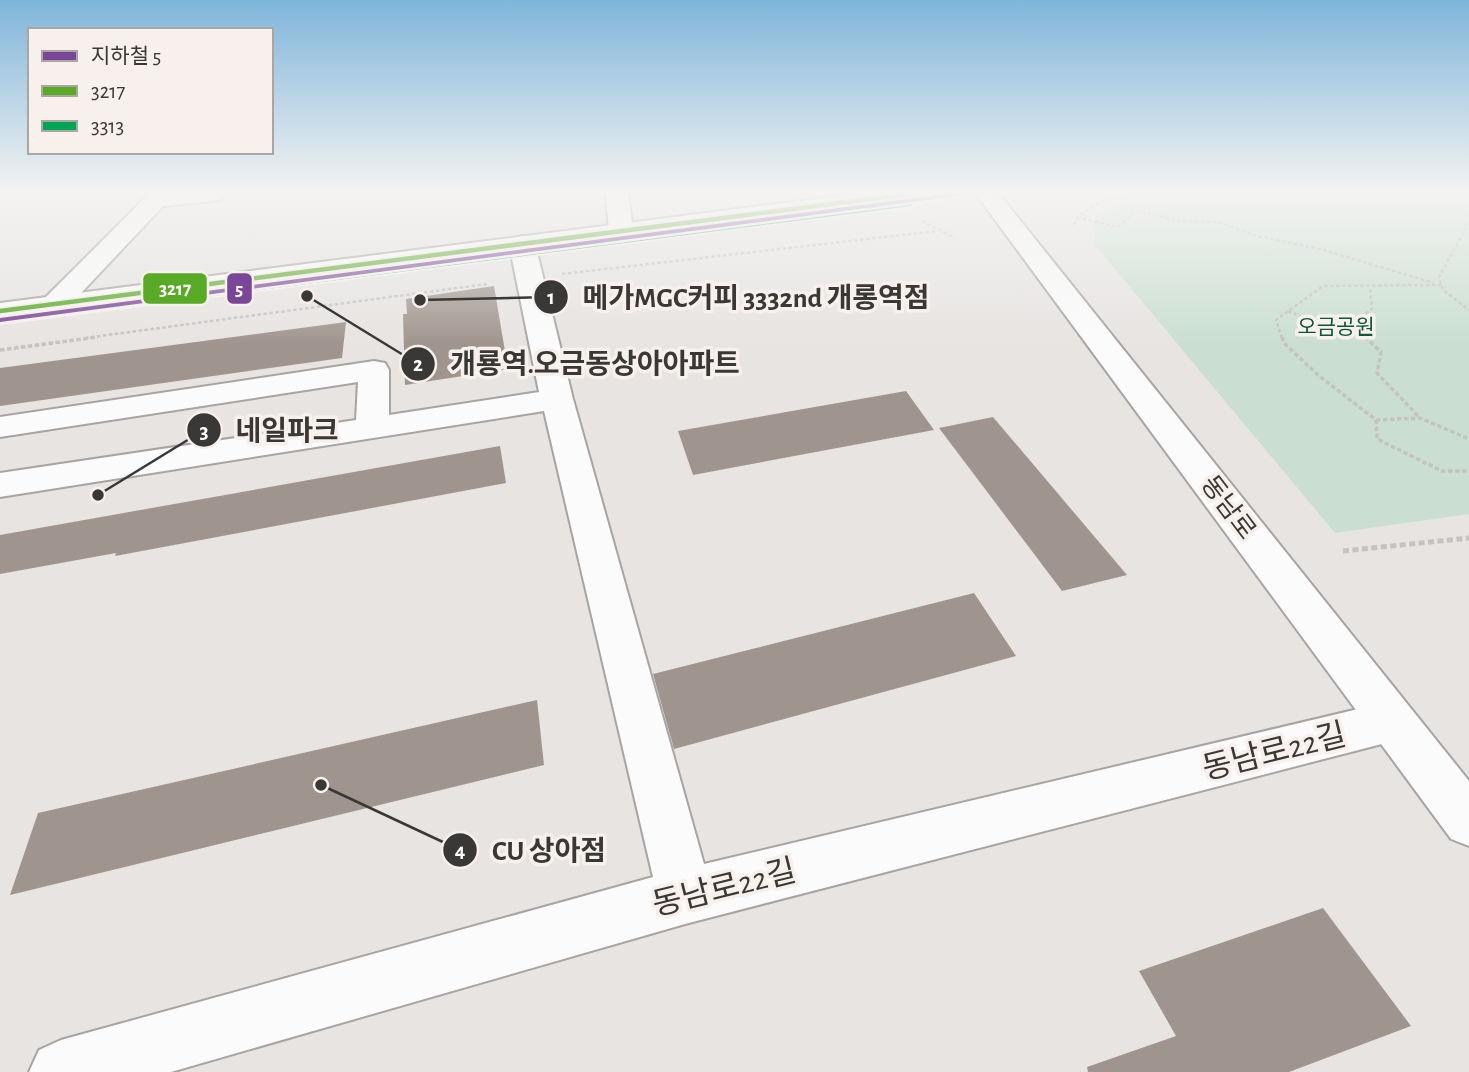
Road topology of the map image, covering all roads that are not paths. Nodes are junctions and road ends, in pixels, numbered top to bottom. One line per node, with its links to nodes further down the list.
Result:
1 (114, 244): 4 (street)
2 (522, 244): 4 (street); 6 (street)
3 (1025, 244): 10 (street, 동남로)
4 (55, 304): 5 (street)
5 (0, 311)
6 (557, 399): 8 (street); 12 (street)
7 (0, 427): 8 (street)
8 (372, 428): 9 (street)
9 (0, 485)
10 (1392, 722): 11 (street, 동남로); 12 (street, 동남로22길)
11 (1469, 821)
12 (685, 896): 13 (street, 동남로22길)
13 (61, 1072)

